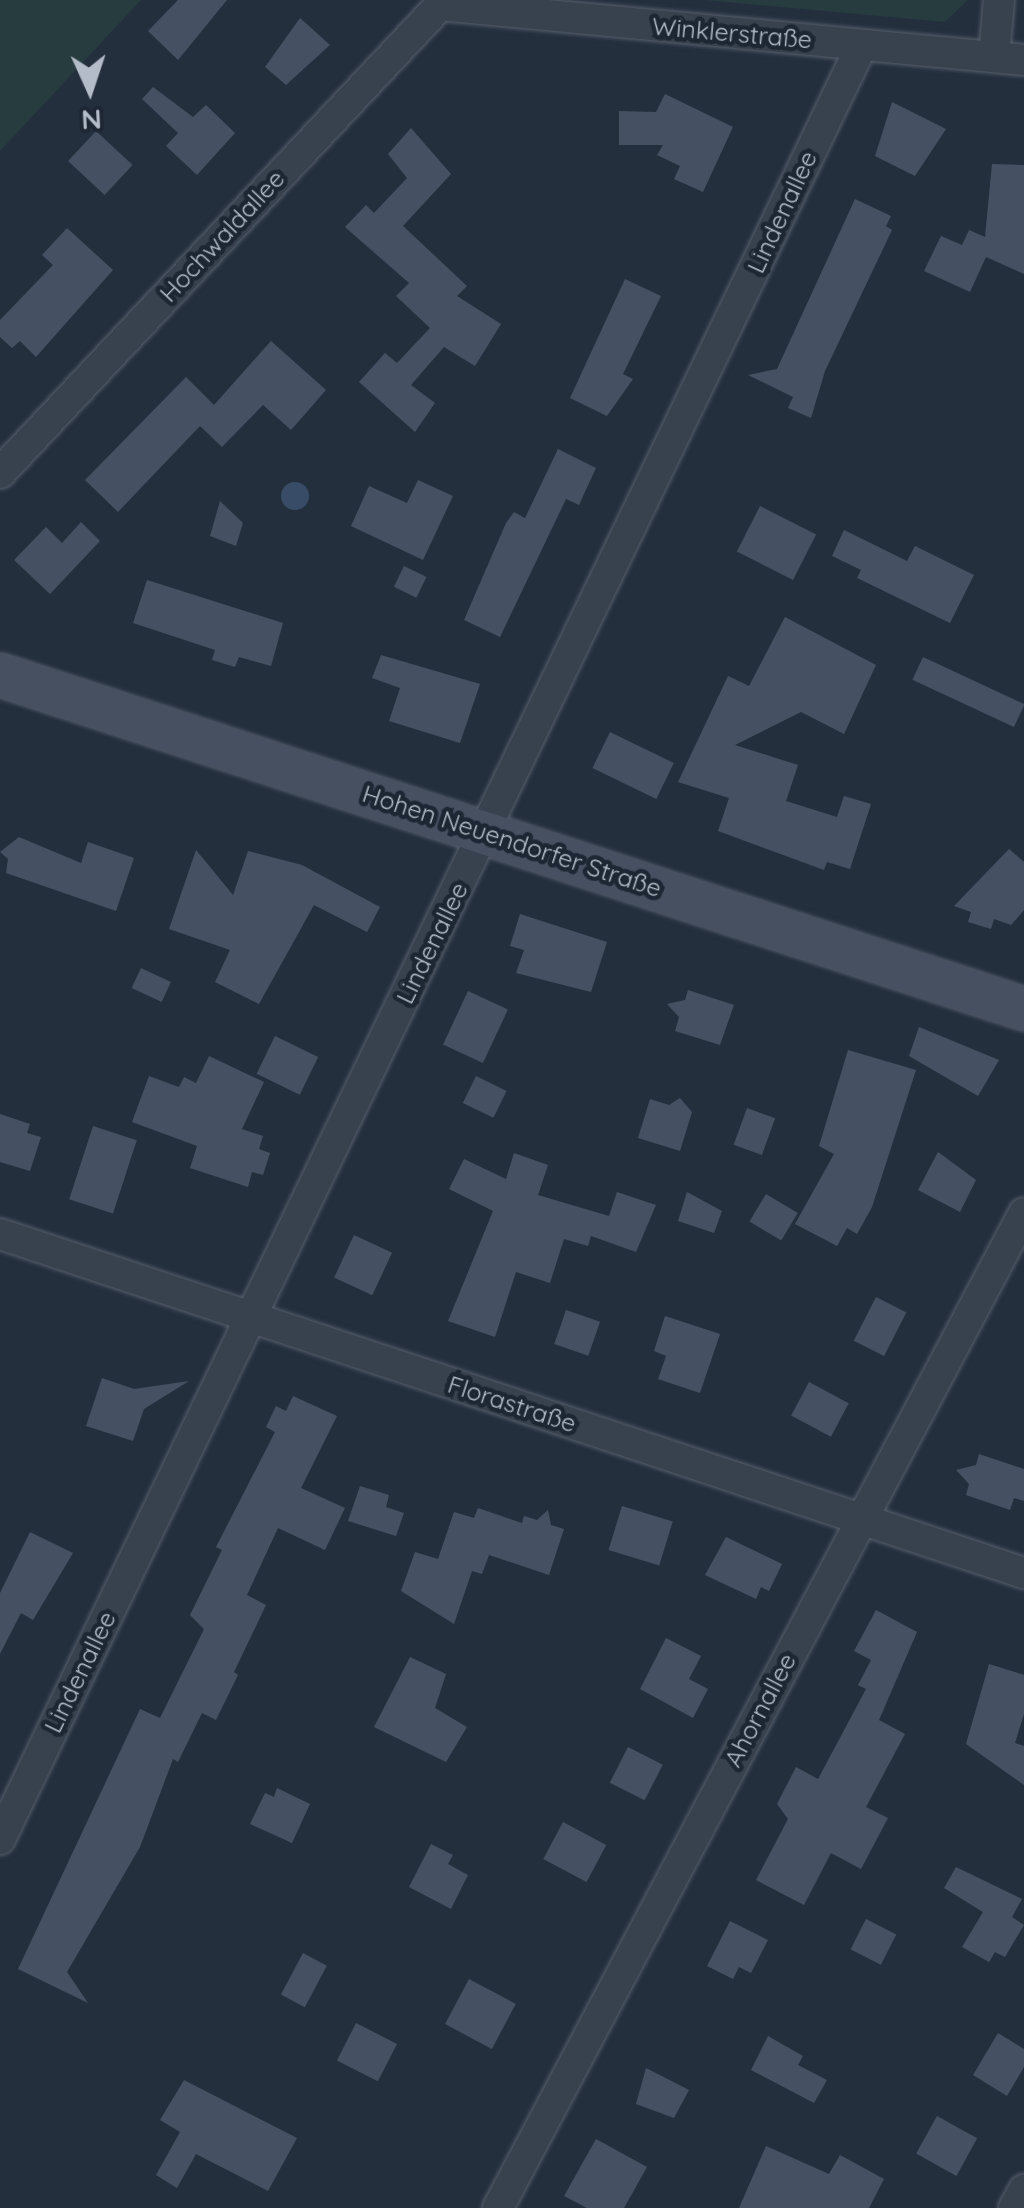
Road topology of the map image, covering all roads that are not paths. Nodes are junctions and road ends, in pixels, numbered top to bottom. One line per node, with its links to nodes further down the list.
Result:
1 (999, 0): 4 (street)
2 (442, 2): 3 (street, Winklerstraße); 5 (street, Hochwaldallee)
3 (862, 45): 4 (street, Winklerstraße); 7 (street, Lindenallee)
4 (1009, 59)
5 (0, 472)
6 (0, 675): 7 (main road, Hohen Neuendorfer Straße)
7 (487, 833): 8 (main road, Hohen Neuendorfer Straße); 11 (street, Lindenallee)
8 (1024, 1009)
9 (1024, 1213): 12 (street, Ahornallee)
10 (0, 1234): 11 (street, Florastraße)
11 (250, 1316): 12 (street, Florastraße); 14 (street, Lindenallee)
12 (860, 1520): 13 (street, Florastraße); 16 (street, Ahornallee)
13 (1024, 1573)
14 (0, 1839)
15 (1024, 2190): 17 (street)
16 (498, 2208)
17 (1014, 2208)

